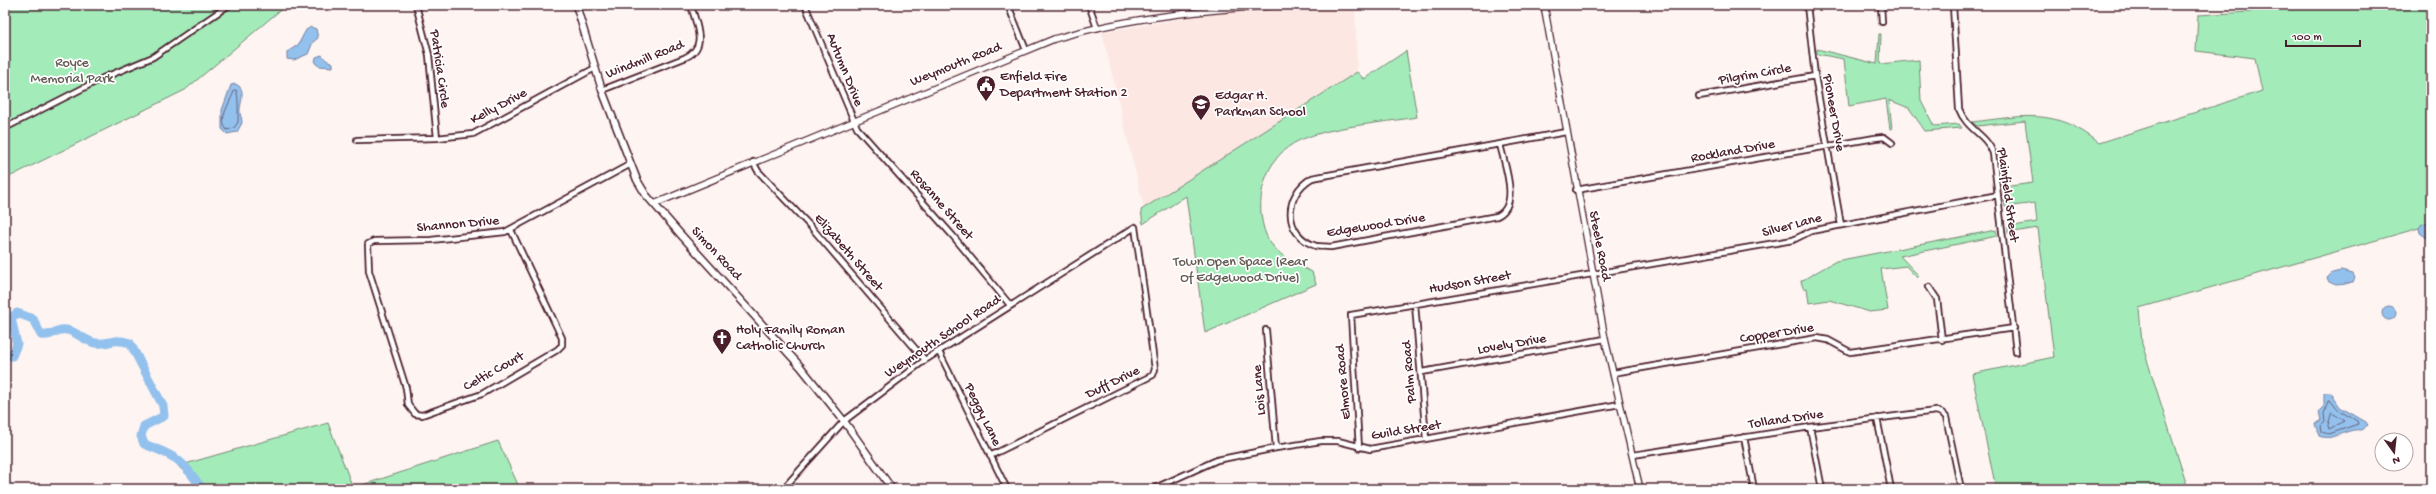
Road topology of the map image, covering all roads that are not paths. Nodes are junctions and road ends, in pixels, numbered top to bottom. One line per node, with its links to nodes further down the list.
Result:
1 (229, 5): 22 (street)
2 (416, 5): 24 (street, Patricia Circle)
3 (576, 5): 17 (main road, Simon Road)
4 (691, 5): 19 (street, Windmill Road)
5 (806, 5): 21 (street, Autumn Drive)
6 (1008, 5): 16 (street)
7 (1089, 5): 15 (street)
8 (1282, 5): 13 (street, Weymouth Road)
9 (1544, 5): 23 (street, Steele Road)
10 (1807, 5): 18 (street, Pioneer Drive)
11 (1881, 5): 14 (street)
12 (1953, 5): 32 (street, Plainfield Street)
13 (1256, 6): 15 (street, Weymouth Road)
14 (1882, 22)
15 (1098, 28): 16 (street, Weymouth Road)
16 (1026, 50): 21 (street, Weymouth Road)
17 (595, 68): 19 (main road, Simon Road); 24 (street, Kelly Drive)
18 (1815, 76): 20 (street, Pilgrim Circle); 28 (street, Pioneer Drive)
19 (602, 90): 30 (main road, Simon Road)
20 (1699, 96)
21 (853, 120): 29 (street, Weymouth Road); 41 (street, Rosanne Street)
22 (5, 128)
23 (1566, 132): 27 (street, Edgewood Drive); 31 (street, Steele Road)
24 (437, 138): 25 (street, Kelly Drive)
25 (357, 140)
26 (1892, 143): 28 (street, Rockland Drive)
27 (1500, 144): 27 (street, Edgewood Drive)
28 (1827, 146): 31 (street, Rockland Drive); 34 (street, Pioneer Drive)
29 (753, 162): 33 (street, Weymouth Road); 49 (street, Elizabeth Street)
30 (629, 165): 33 (main road, Simon Road); 36 (street, Shannon Drive)
31 (1576, 190): 38 (street, Steele Road)
32 (1998, 195): 34 (street, Silver Lane); 43 (street, Plainfield Street)
33 (654, 204): 54 (main road, Simon Road)
34 (1841, 225): 38 (street, Silver Lane)
35 (1135, 227): 41 (street, Weymouth School Road); 61 (street, Duff Drive)
36 (511, 230): 37 (street, Shannon Drive); 37 (street, Celtic Court)
37 (368, 244)
38 (1592, 273): 40 (street, Hudson Street); 45 (street, Steele Road)
39 (1929, 287): 46 (street)
40 (1415, 304): 42 (street, Hudson Street); 50 (street, Palm Road)
41 (1010, 305): 47 (street, Weymouth School Road)
42 (1351, 315): 59 (street, Elmore Road)
43 (2014, 328): 46 (street, Copper Drive); 48 (street, Plainfield Street)
44 (1266, 330): 58 (street, Lois Lane)
45 (1605, 339): 50 (street, Lovely Drive); 51 (street, Steele Road)
46 (1942, 340): 51 (street, Copper Drive)
47 (939, 352): 49 (street, Weymouth School Road); 61 (street, Peggy Lane)
48 (2016, 352)
49 (925, 360): 54 (street, Weymouth School Road)
50 (1422, 372): 57 (street, Palm Road)
51 (1613, 373): 52 (street, Steele Road)
52 (1620, 404): 57 (street, Guild Street); 60 (street, Steele Road)
53 (1877, 418): 55 (street, Tolland Drive); 70 (street); 71 (street, Tolland Drive)
54 (844, 421): 63 (street, Weymouth School Road); 64 (main road, Simon Road)
55 (1810, 427): 56 (street, Tolland Drive); 69 (street)
56 (1744, 438): 60 (street, Tolland Drive); 68 (street)
57 (1426, 439): 59 (street, Guild Street)
58 (1276, 448): 59 (street, Guild Street); 66 (street, Guild Street)
59 (1360, 448)
60 (1633, 455): 62 (street, Steele Road)
61 (990, 456): 65 (street, Peggy Lane)
62 (1640, 488): 67 (street)
63 (783, 489)
64 (892, 489)
65 (1007, 489)
66 (1153, 489)
67 (1627, 489)
68 (1754, 489)
69 (1822, 489)
70 (1891, 489)
71 (1961, 489)

